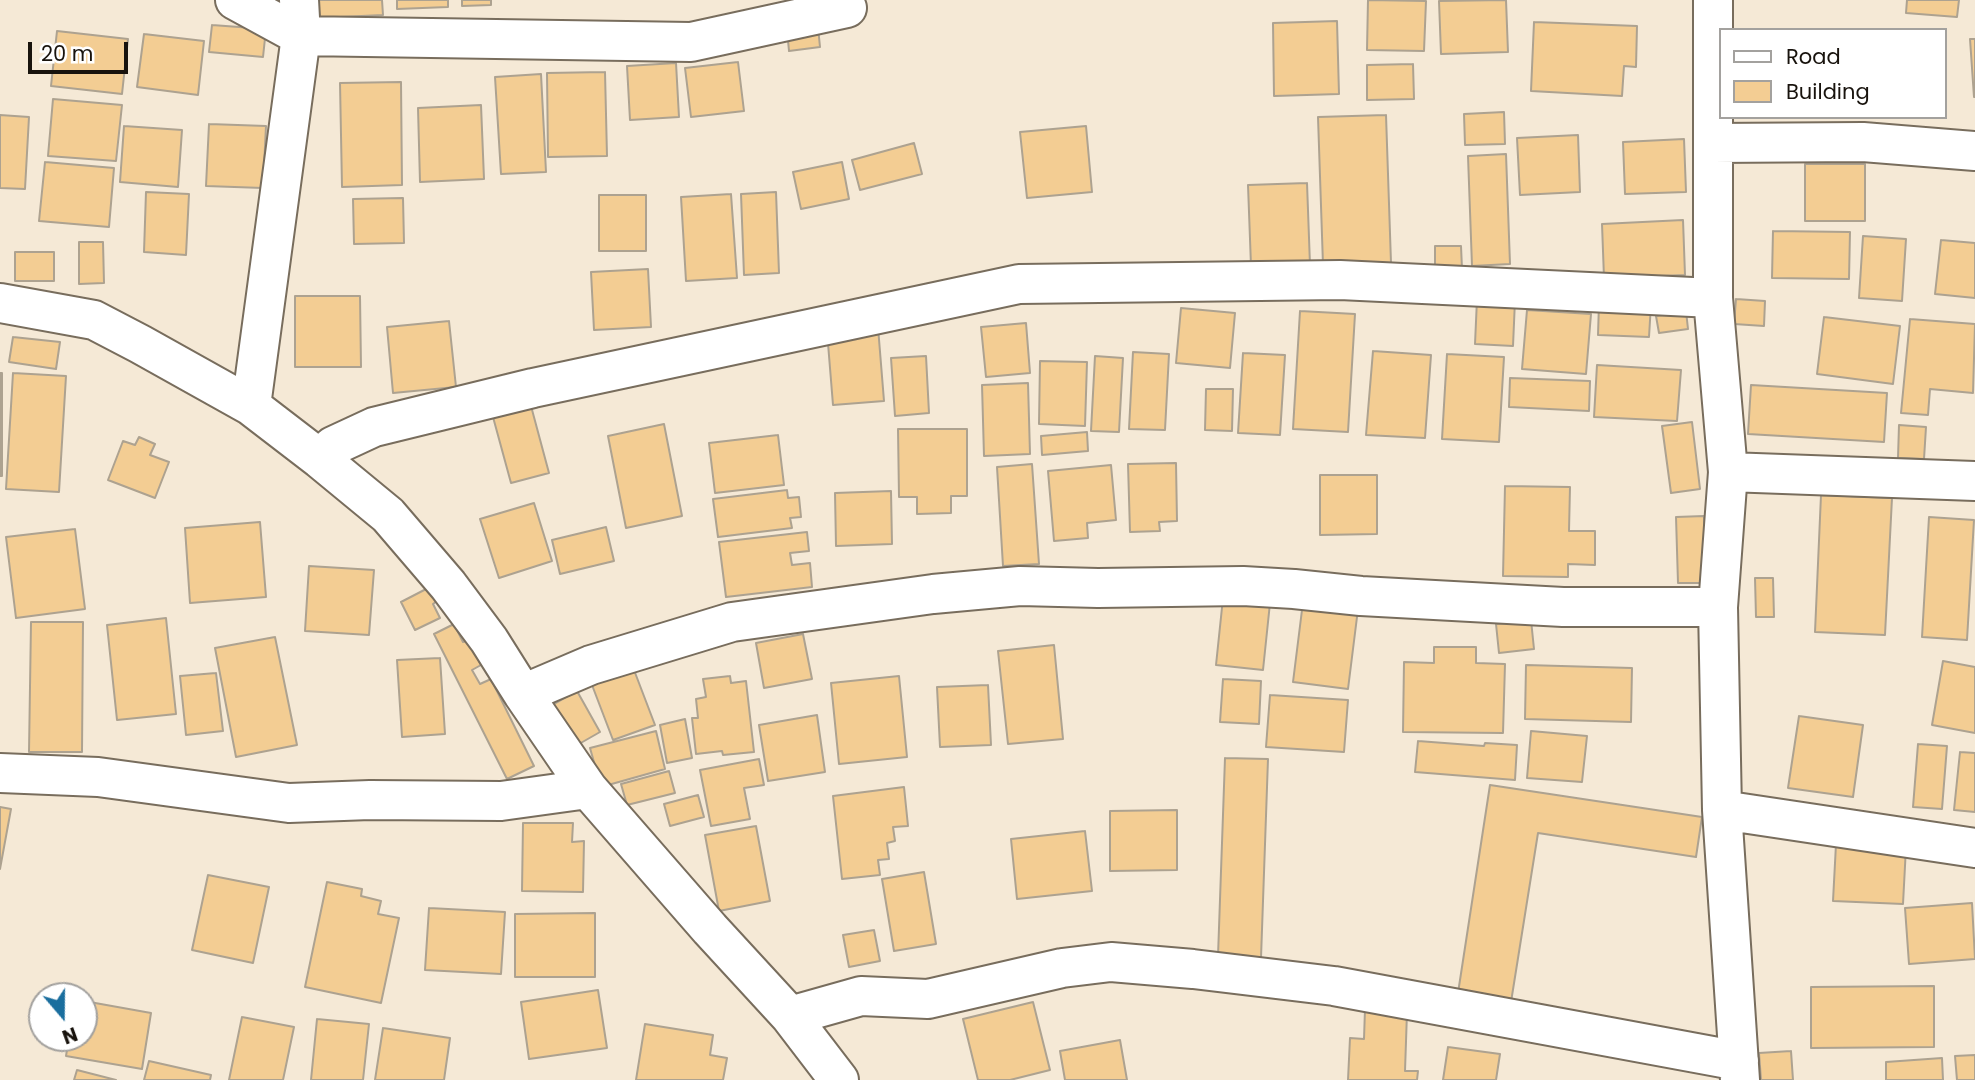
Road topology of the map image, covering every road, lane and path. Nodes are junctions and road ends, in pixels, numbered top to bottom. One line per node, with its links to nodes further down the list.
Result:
1 (235, 0): 4 (street)
2 (1713, 0): 5 (street)
3 (847, 8): 4 (street)
4 (300, 18): 9 (street)
5 (1713, 143): 6 (street); 7 (street)
6 (1975, 151)
7 (1713, 298): 10 (street); 11 (street)
8 (0, 303): 9 (street)
9 (251, 406): 10 (street)
10 (320, 459): 14 (street)
11 (1728, 471): 12 (street); 13 (street)
12 (1975, 481)
13 (1718, 607): 14 (street); 17 (street)
14 (523, 694): 16 (street)
15 (0, 773): 16 (street)
16 (589, 789): 19 (street)
17 (1722, 810): 18 (street); 20 (street)
18 (1975, 848)
19 (790, 1016): 20 (street); 21 (street)
20 (1740, 1071)
21 (839, 1080)

